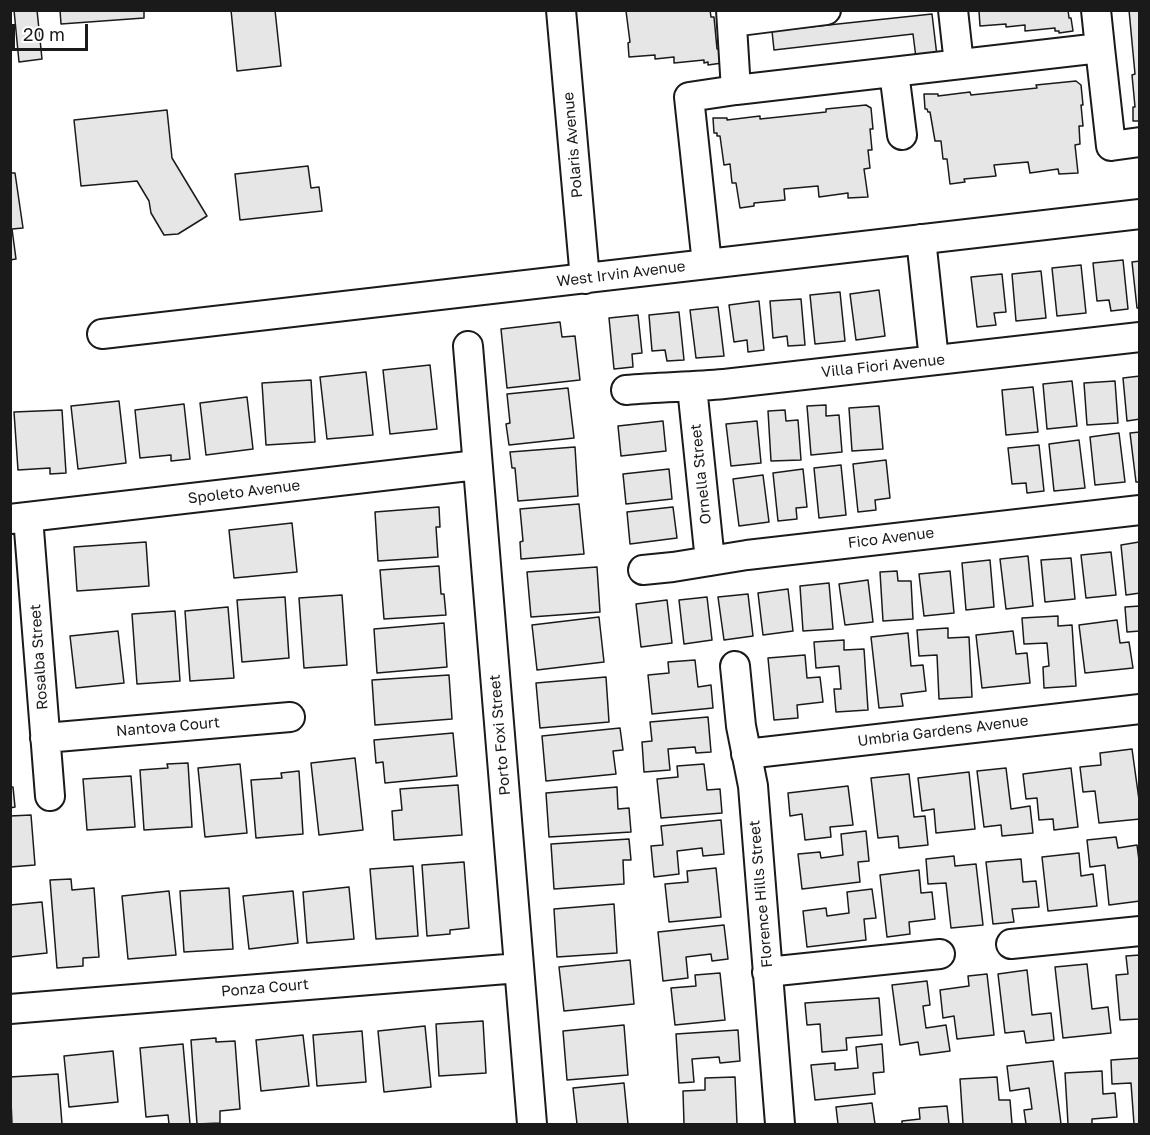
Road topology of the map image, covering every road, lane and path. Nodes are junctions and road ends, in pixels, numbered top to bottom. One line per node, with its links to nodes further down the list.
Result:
1 (561, 10): 15 (street, Polaris Avenue)
2 (826, 10): 5 (street)
3 (953, 10): 7 (street)
4 (1096, 10): 6 (street)
5 (731, 16): 9 (street)
6 (1100, 48): 7 (street); 11 (street)
7 (959, 64): 8 (street)
8 (894, 72): 9 (street); 10 (street)
9 (736, 90): 14 (street)
10 (902, 135)
11 (1140, 142)
12 (1140, 214): 13 (street, West Irvin Avenue)
13 (921, 239): 14 (street, West Irvin Avenue); 19 (street)
14 (707, 264): 15 (street, West Irvin Avenue)
15 (585, 279): 16 (street, West Irvin Avenue)
16 (102, 333)
17 (1140, 336): 19 (street, Villa Fiori Avenue)
18 (468, 346): 22 (street, Porto Foxi Street)
19 (934, 360): 20 (street, Villa Fiori Avenue)
20 (692, 387): 21 (street, Villa Fiori Avenue); 25 (street, Ornella Street)
21 (626, 390)
22 (477, 465): 24 (street, Spoleto Avenue); 36 (street, Porto Foxi Street)
23 (1140, 510): 25 (street, Fico Avenue)
24 (20, 518): 30 (street, Rosalba Street)
25 (710, 561): 26 (street, Fico Avenue)
26 (643, 570)
27 (735, 666): 31 (street, Florence Hills Street)
28 (1140, 709): 31 (street, Umbria Gardens Avenue)
29 (290, 717): 30 (street, Nantova Court)
30 (45, 738): 32 (street, Rosalba Street)
31 (746, 754): 37 (street, Florence Hills Street)
32 (50, 796)
33 (1140, 931): 34 (street)
34 (1011, 944)
35 (940, 954): 37 (street)
36 (519, 968): 38 (street, Ponza Court); 39 (street, Porto Foxi Street)
37 (768, 972): 40 (street, Florence Hills Street)
38 (10, 1009)
39 (532, 1125)
40 (780, 1125)

